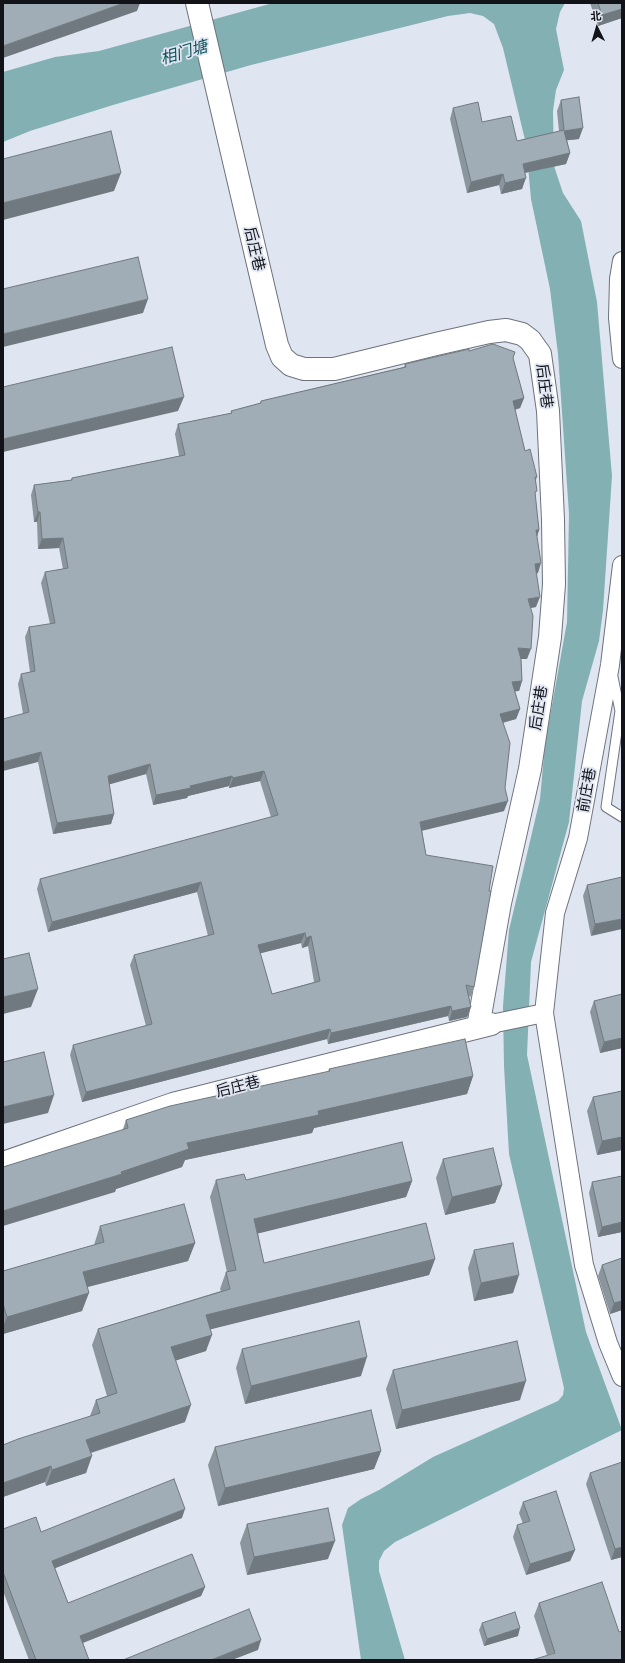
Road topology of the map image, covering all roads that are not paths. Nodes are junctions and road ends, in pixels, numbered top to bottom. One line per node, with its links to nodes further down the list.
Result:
1 (199, 8): 8 (street, 后庄巷)
2 (622, 261): 3 (street)
3 (622, 359)
4 (622, 565): 5 (street, 前庄巷)
5 (610, 665): 6 (lane); 7 (street, 前庄巷)
6 (622, 817)
7 (544, 1013): 8 (street, 后庄巷); 10 (street, 前庄巷)
8 (484, 1025): 9 (street, 后庄巷)
9 (3, 1163)
10 (622, 1377)

